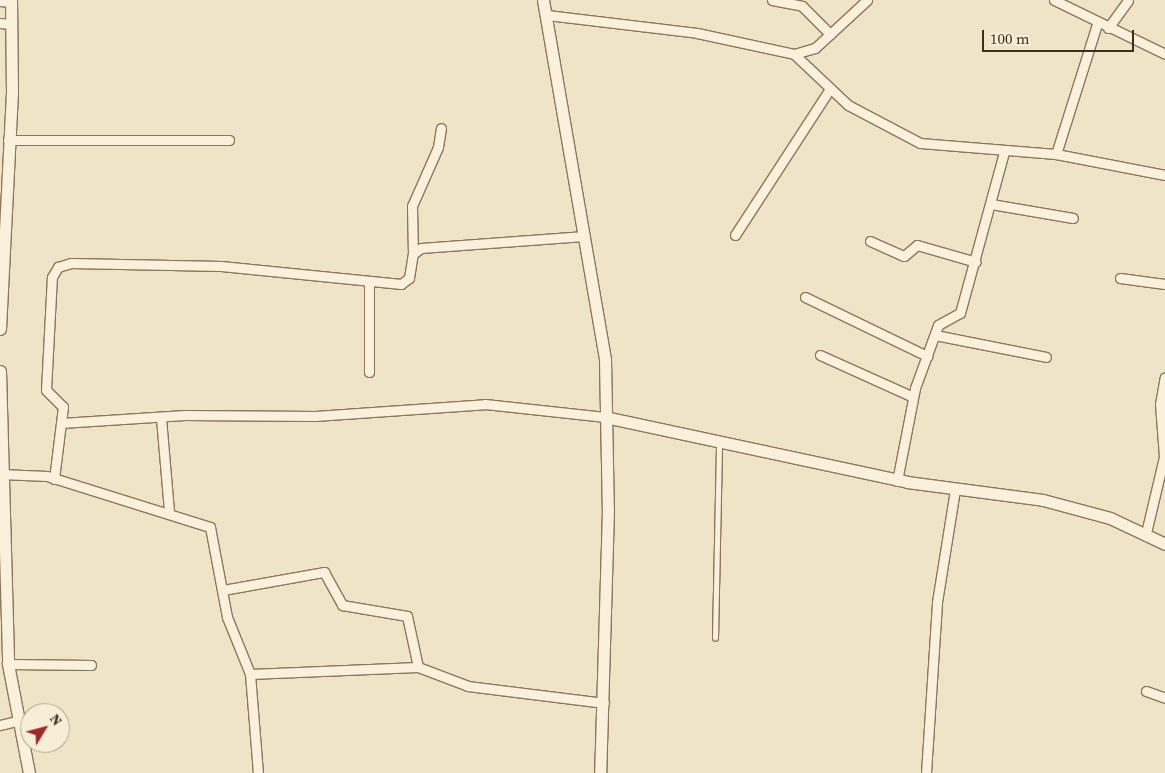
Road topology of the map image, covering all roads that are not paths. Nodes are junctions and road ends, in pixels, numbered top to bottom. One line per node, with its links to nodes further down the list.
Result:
1 (537, 0): 2 (street)
2 (543, 0): 8 (street)
3 (776, 0): 12 (street)
4 (867, 0): 12 (street)
5 (1054, 0): 10 (street)
6 (1128, 0): 11 (street)
7 (7, 1): 9 (street)
8 (547, 15): 13 (street); 25 (street)
9 (6, 24): 17 (street)
10 (1097, 24): 11 (street); 20 (street)
11 (1108, 28): 14 (street)
12 (830, 34): 13 (street)
13 (794, 54): 15 (street)
14 (1165, 54)
15 (828, 90): 19 (street); 24 (street)
16 (441, 128): 27 (street)
17 (4, 140): 18 (street); 33 (street)
18 (229, 140)
19 (1004, 152): 20 (street); 22 (street)
20 (1056, 154): 21 (street)
21 (1165, 175)
22 (991, 204): 23 (street); 28 (street)
23 (1073, 218)
24 (735, 235)
25 (584, 236): 27 (street); 43 (street)
26 (870, 241): 28 (street)
27 (412, 254): 30 (street)
28 (976, 262): 35 (street)
29 (1120, 278): 31 (street)
30 (369, 281): 40 (street); 45 (street)
31 (1165, 284)
32 (805, 297): 37 (street)
33 (0, 320): 34 (street)
34 (0, 329)
35 (934, 335): 37 (street); 38 (street)
36 (820, 355): 42 (street)
37 (927, 356): 42 (street)
38 (1046, 357)
39 (0, 371): 48 (street)
40 (369, 372)
41 (1165, 377): 46 (street)
42 (913, 397): 50 (street)
43 (605, 417): 44 (street); 47 (street); 63 (street)
44 (161, 418): 45 (street); 52 (street)
45 (61, 423): 49 (street)
46 (1163, 423): 53 (street)
47 (719, 442): 50 (street); 56 (lane)
48 (2, 474): 49 (street); 57 (street)
49 (54, 479): 52 (street)
50 (898, 481): 51 (street)
51 (955, 489): 53 (street); 69 (street)
52 (169, 512): 55 (street)
53 (1146, 533): 54 (street)
54 (1165, 544)
55 (223, 590): 59 (street); 60 (street)
56 (714, 638)
57 (8, 664): 58 (street); 64 (street)
58 (91, 665)
59 (418, 666): 60 (street); 63 (street)
60 (250, 674): 67 (street)
61 (1146, 691): 62 (street)
62 (1165, 698)
63 (604, 703): 68 (street)
64 (16, 721): 65 (street); 66 (street)
65 (0, 725)
66 (29, 773)
67 (258, 773)
68 (600, 773)
69 (926, 773)

